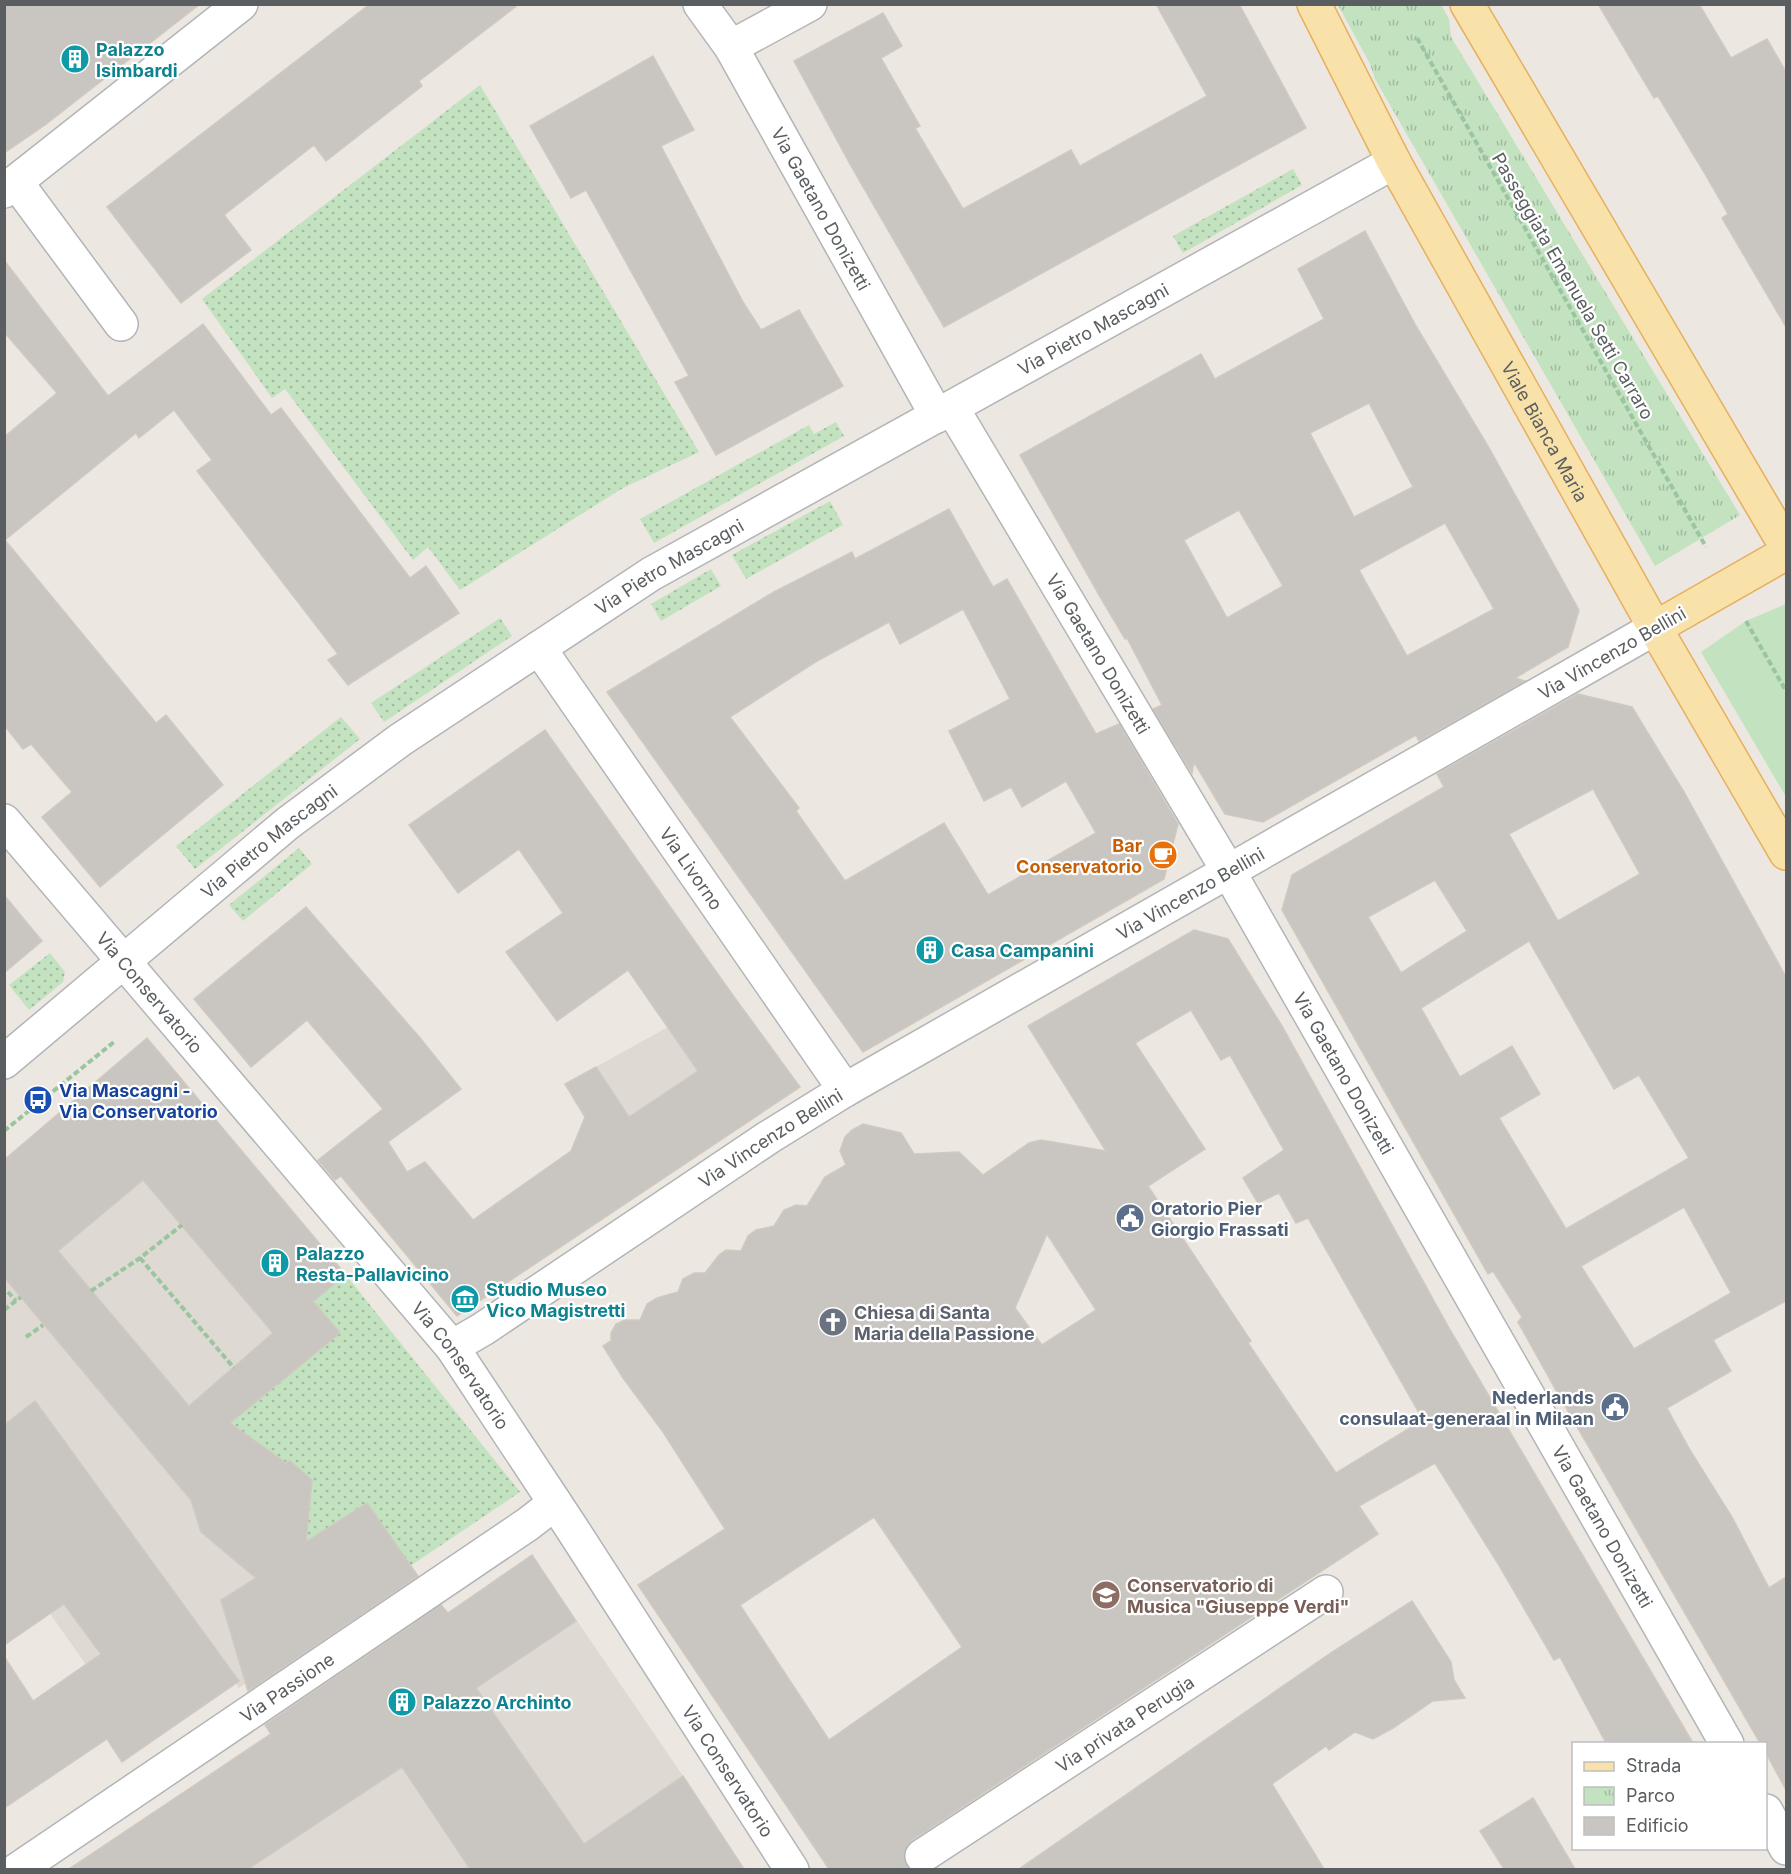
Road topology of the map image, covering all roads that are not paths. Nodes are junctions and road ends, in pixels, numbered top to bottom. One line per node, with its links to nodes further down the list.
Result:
1 (241, 4): 8 (street)
2 (700, 4): 6 (street, Via Gaetano Donizetti)
3 (810, 4): 6 (street)
4 (1314, 4): 7 (main road, Viale Bianca Maria)
5 (1467, 4): 11 (main road)
6 (731, 47): 10 (street, Via Gaetano Donizetti)
7 (1394, 162): 10 (street, Via Pietro Mascagni); 13 (main road, Viale Bianca Maria)
8 (10, 186): 9 (street)
9 (121, 324)
10 (944, 412): 14 (street, Via Pietro Mascagni); 17 (street, Via Gaetano Donizetti)
11 (1786, 546)
12 (1786, 553): 13 (main road, Via Vincenzo Bellini)
13 (1655, 628): 16 (main road, Viale Bianca Maria); 17 (street, Via Vincenzo Bellini)
14 (539, 648): 18 (street, Via Pietro Mascagni); 20 (street, Via Livorno)
15 (4, 821): 18 (street, Via Conservatorio)
16 (1786, 854)
17 (1229, 872): 20 (street, Via Vincenzo Bellini); 24 (street, Via Gaetano Donizetti)
18 (124, 961): 19 (street, Via Pietro Mascagni); 21 (street, Via Conservatorio)
19 (4, 1062)
20 (845, 1090): 21 (street, Via Vincenzo Bellini)
21 (452, 1347): 22 (street, Via Conservatorio)
22 (555, 1503): 28 (street, Via Passione); 29 (street, Via Conservatorio)
23 (1326, 1592): 27 (street, Via privata Perugia)
24 (1726, 1742)
25 (1767, 1813): 26 (street)
26 (1786, 1848)
27 (922, 1856)
28 (17, 1869)
29 (792, 1869)

